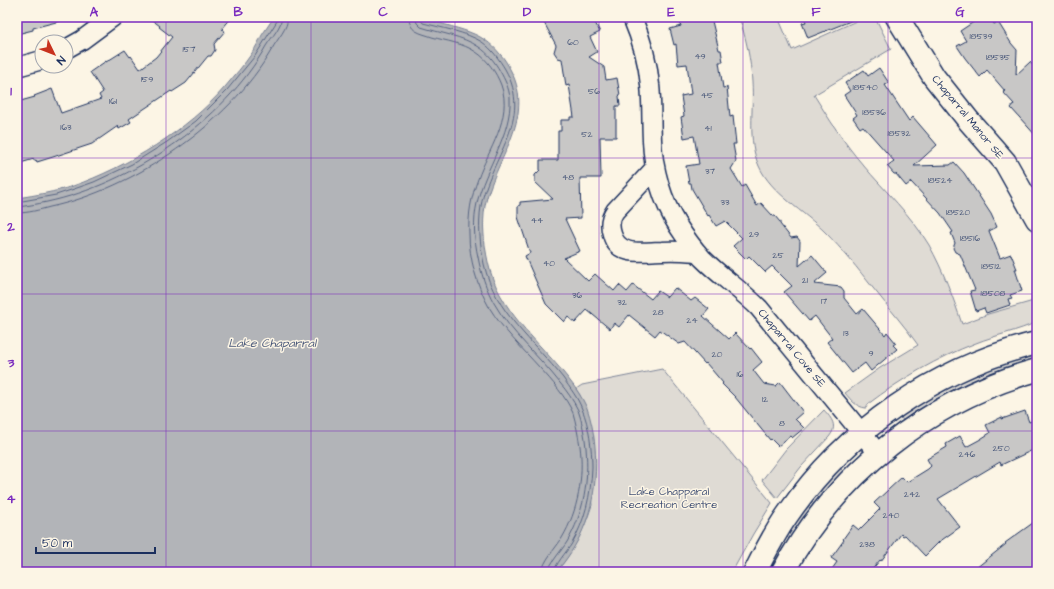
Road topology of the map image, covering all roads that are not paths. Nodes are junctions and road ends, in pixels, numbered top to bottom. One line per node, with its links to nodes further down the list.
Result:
1 (113, 17): 4 (street)
2 (632, 17): 7 (street, Chaparral Cove SE)
3 (903, 19): 8 (street, Chaparral Manor SE)
4 (74, 44)
5 (34, 62): 6 (street)
6 (17, 67)
7 (655, 168): 9 (street, Chaparral Cove SE); 9 (street)
8 (1037, 219)
9 (696, 252): 12 (street, Chaparral Cove SE)
10 (1037, 343): 12 (street)
11 (1037, 370): 13 (street)
12 (861, 433): 13 (street, Chaparral Cove SE); 14 (street)
13 (878, 453): 15 (street)
14 (755, 572)
15 (783, 572)

